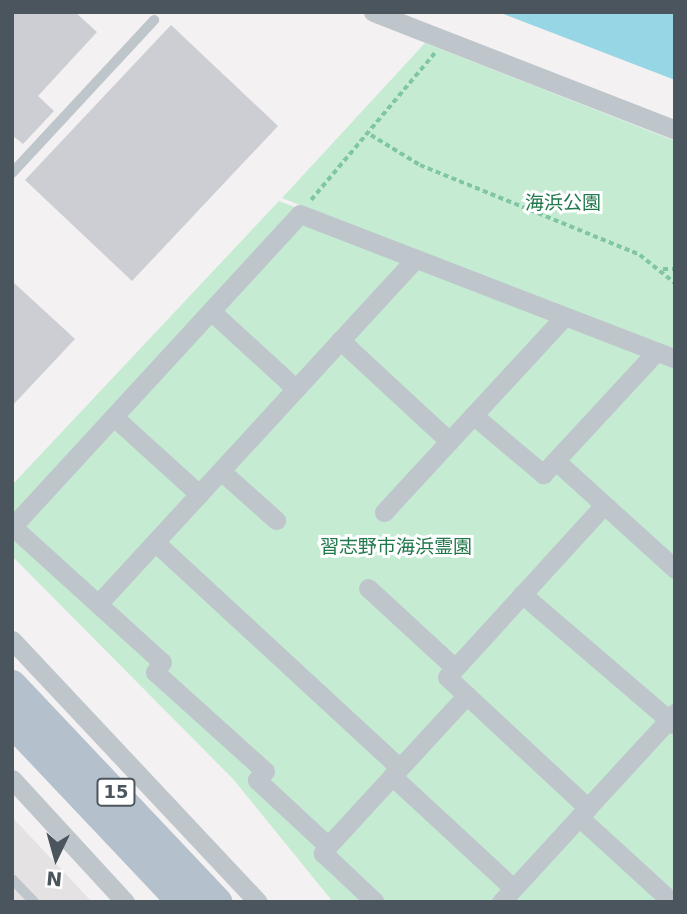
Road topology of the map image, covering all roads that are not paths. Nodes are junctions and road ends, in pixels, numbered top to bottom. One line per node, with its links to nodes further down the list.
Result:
1 (373, 12): 3 (street)
2 (154, 20): 4 (lane)
3 (675, 130)
4 (12, 173)
5 (415, 258): 6 (street); 7 (street); 8 (street)
6 (211, 311): 11 (street); 13 (street)
7 (564, 317): 9 (street); 12 (street)
8 (340, 340): 11 (street); 14 (street)
9 (656, 352): 10 (street); 15 (street)
10 (675, 359)
11 (296, 389): 16 (street)
12 (473, 415): 14 (street); 15 (street)
13 (114, 417): 17 (street); 21 (street)
14 (449, 441): 19 (street)
15 (556, 461): 18 (street)
16 (220, 471): 17 (street); 20 (street)
17 (199, 494): 22 (street)
18 (604, 505): 23 (street); 25 (street)
19 (384, 512)
20 (276, 520)
21 (13, 527): 26 (street)
22 (155, 542): 26 (street); 33 (street)
23 (675, 569)
24 (368, 588): 28 (street)
25 (522, 594): 28 (street); 31 (street)
26 (98, 604): 36 (street)
27 (12, 640): 43 (street)
28 (455, 668): 30 (street)
29 (12, 685): 42 (main road, 15)
30 (467, 695): 33 (street); 35 (street)
31 (673, 719): 35 (street)
32 (12, 722): 41 (main road, 15)
33 (395, 772): 36 (street); 38 (street)
34 (12, 779): 40 (street)
35 (583, 812): 38 (street); 45 (street)
36 (328, 846): 44 (street)
37 (12, 879): 39 (lane)
38 (505, 898)
39 (34, 902)
40 (125, 902)
41 (182, 902)
42 (217, 902)
43 (258, 902)
44 (375, 902)
45 (672, 902)

